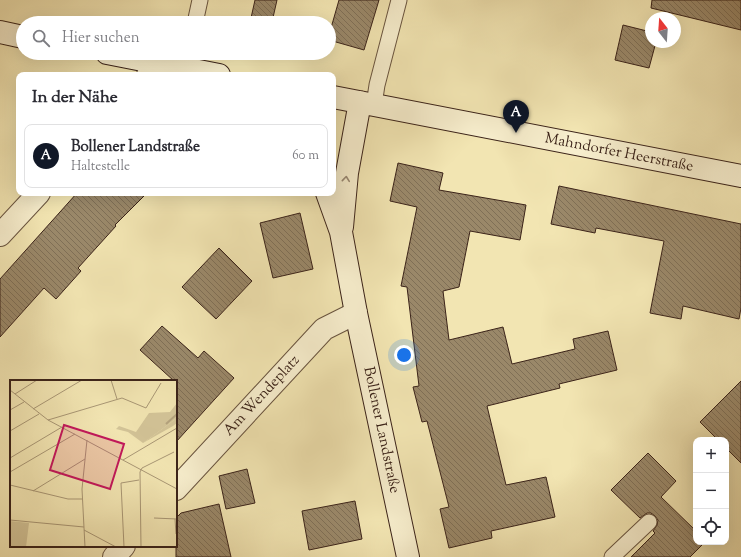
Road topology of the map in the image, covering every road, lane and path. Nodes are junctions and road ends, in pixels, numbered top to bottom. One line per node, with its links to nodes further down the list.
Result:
1 (200, 0): 3 (lane)
2 (399, 0): 11 (lane)
3 (197, 16)
4 (0, 32): 5 (street)
5 (16, 35)
6 (127, 60): 8 (street)
7 (187, 61): 8 (street); 9 (street)
8 (153, 69)
9 (212, 72)
10 (336, 98): 11 (street, Mahndorfer Heerstraße)
11 (367, 104): 12 (street, Mahndorfer Heerstraße); 15 (street, Bollener Landstraße, one-way to 11)
12 (741, 176)
13 (36, 196): 16 (street)
14 (327, 196): 15 (street, Bollener Landstraße)
15 (341, 232): 17 (street, Bollener Landstraße)
16 (0, 235)
17 (356, 313): 18 (street, Am Wendeplatz); 22 (street, Bollener Landstraße)
18 (177, 488)
19 (648, 522): 23 (lane)
20 (123, 547): 21 (street)
21 (114, 557)
22 (408, 557)
23 (612, 557)

